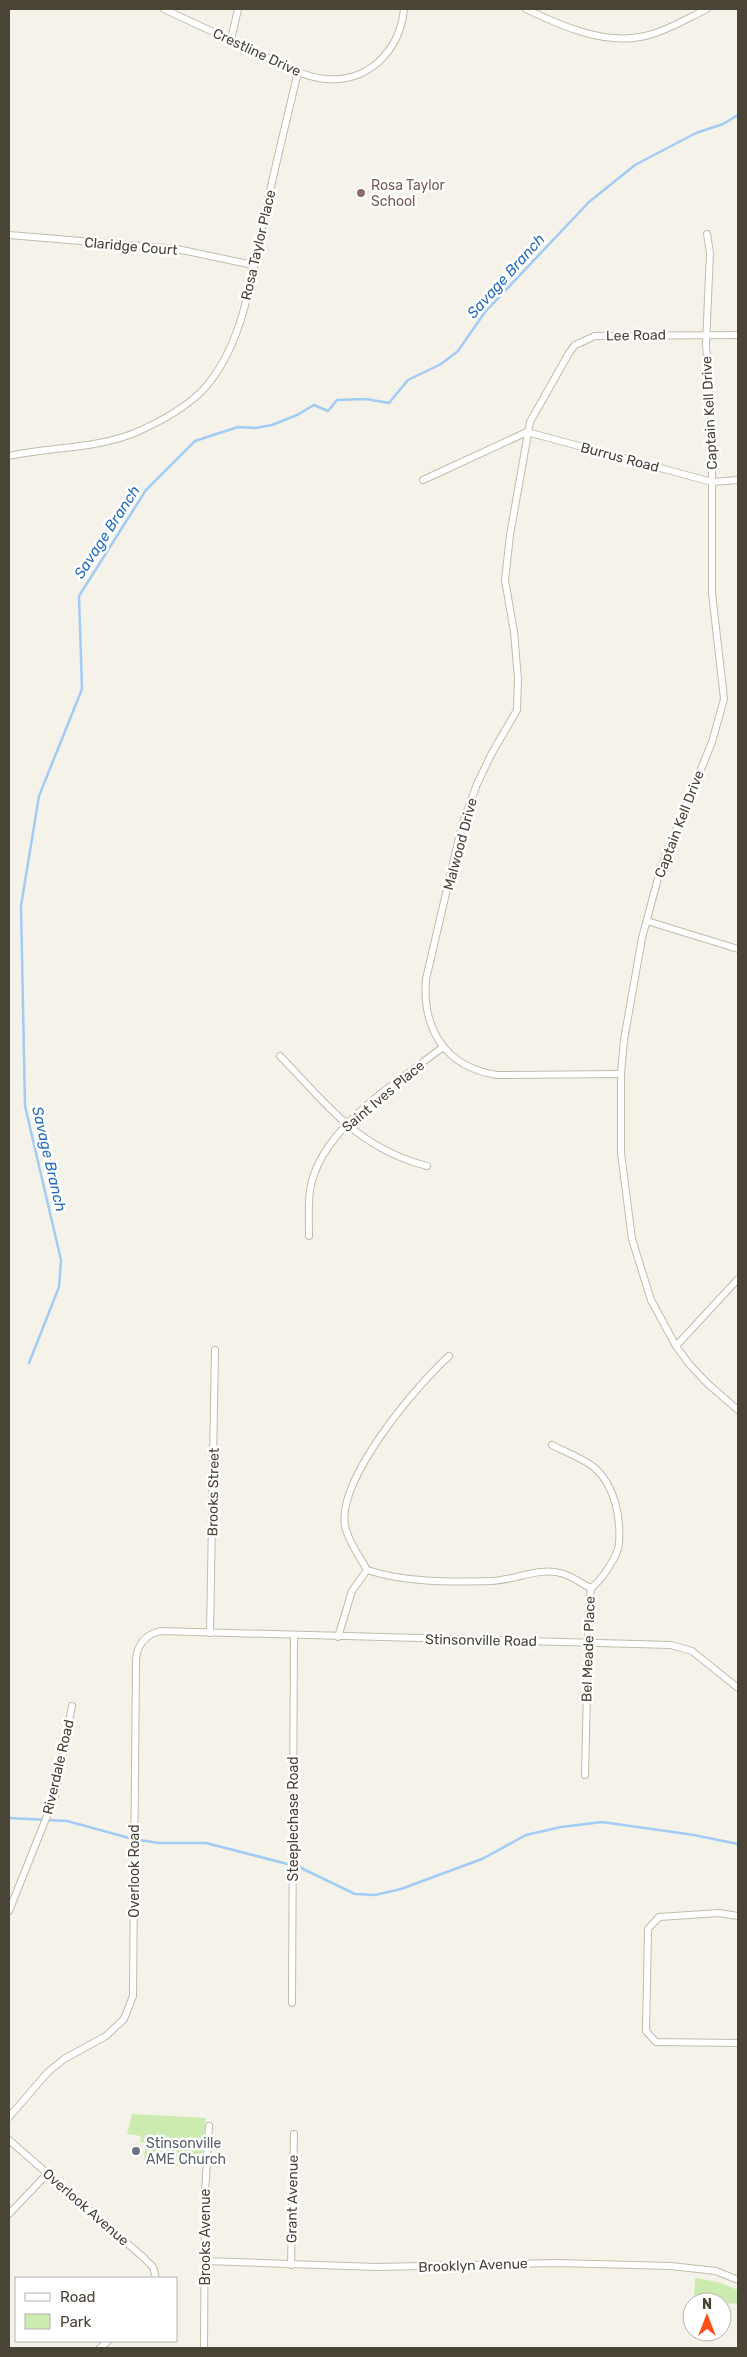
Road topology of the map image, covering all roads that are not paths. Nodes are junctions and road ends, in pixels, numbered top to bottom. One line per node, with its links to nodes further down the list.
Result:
1 (164, 9): 6 (street, Crestline Drive)
2 (238, 9): 6 (street)
3 (404, 9): 7 (street, Crestline Drive)
4 (526, 9): 5 (street)
5 (707, 9)
6 (230, 40): 7 (street, Crestline Drive)
7 (298, 72): 10 (street, Rosa Taylor Place)
8 (707, 234): 11 (street, Captain Kell Drive)
9 (9, 235): 10 (street, Claridge Court)
10 (253, 265): 14 (street, Rosa Taylor Place)
11 (706, 335): 12 (street, Lee Road); 13 (street, Lee Road); 17 (street, Captain Kell Drive)
12 (738, 335)
13 (527, 432): 15 (street); 17 (street, Burrus Road); 20 (street, Malwood Drive)
14 (9, 456)
15 (423, 480)
16 (738, 480): 17 (street, Burrus Road)
17 (712, 482): 18 (street, Captain Kell Drive)
18 (647, 922): 19 (street); 22 (street, Captain Kell Drive)
19 (738, 949)
20 (443, 1047): 22 (street, Malwood Drive); 23 (street, Saint Ives Place)
21 (280, 1056): 23 (street)
22 (621, 1074): 27 (street, Captain Kell Drive)
23 (346, 1124): 24 (street); 25 (street, Saint Ives Place)
24 (427, 1166)
25 (309, 1236)
26 (738, 1279): 27 (street)
27 (676, 1346): 30 (street, Captain Kell Drive)
28 (215, 1350): 34 (street, Brooks Street)
29 (449, 1356): 32 (street)
30 (738, 1410)
31 (552, 1445): 33 (street, Bel Meade Place)
32 (367, 1570): 33 (street); 36 (street)
33 (591, 1588): 37 (street, Bel Meade Place)
34 (210, 1633): 35 (street, Stinsonville Road); 45 (street, Overlook Road)
35 (294, 1635): 36 (street, Stinsonville Road); 43 (street, Steeplechase Road)
36 (338, 1637): 37 (street, Stinsonville Road)
37 (587, 1643): 38 (street, Stinsonville Road); 40 (street, Bel Meade Place)
38 (738, 1688)
39 (72, 1706): 41 (street, Riverdale Road)
40 (585, 1775)
41 (9, 1911)
42 (738, 1916): 44 (street)
43 (292, 2004)
44 (738, 2043)
45 (9, 2117)
46 (209, 2126): 51 (street, Brooks Avenue)
47 (294, 2134): 52 (street, Grant Avenue)
48 (9, 2140): 49 (street, Overlook Avenue)
49 (47, 2174): 50 (street); 53 (street, Overlook Avenue)
50 (9, 2214)
51 (205, 2261): 52 (street, Brooklyn Avenue); 55 (street, Brooks Avenue)
52 (291, 2264): 54 (street, Brooklyn Avenue)
53 (156, 2277)
54 (738, 2280)
55 (204, 2348)

